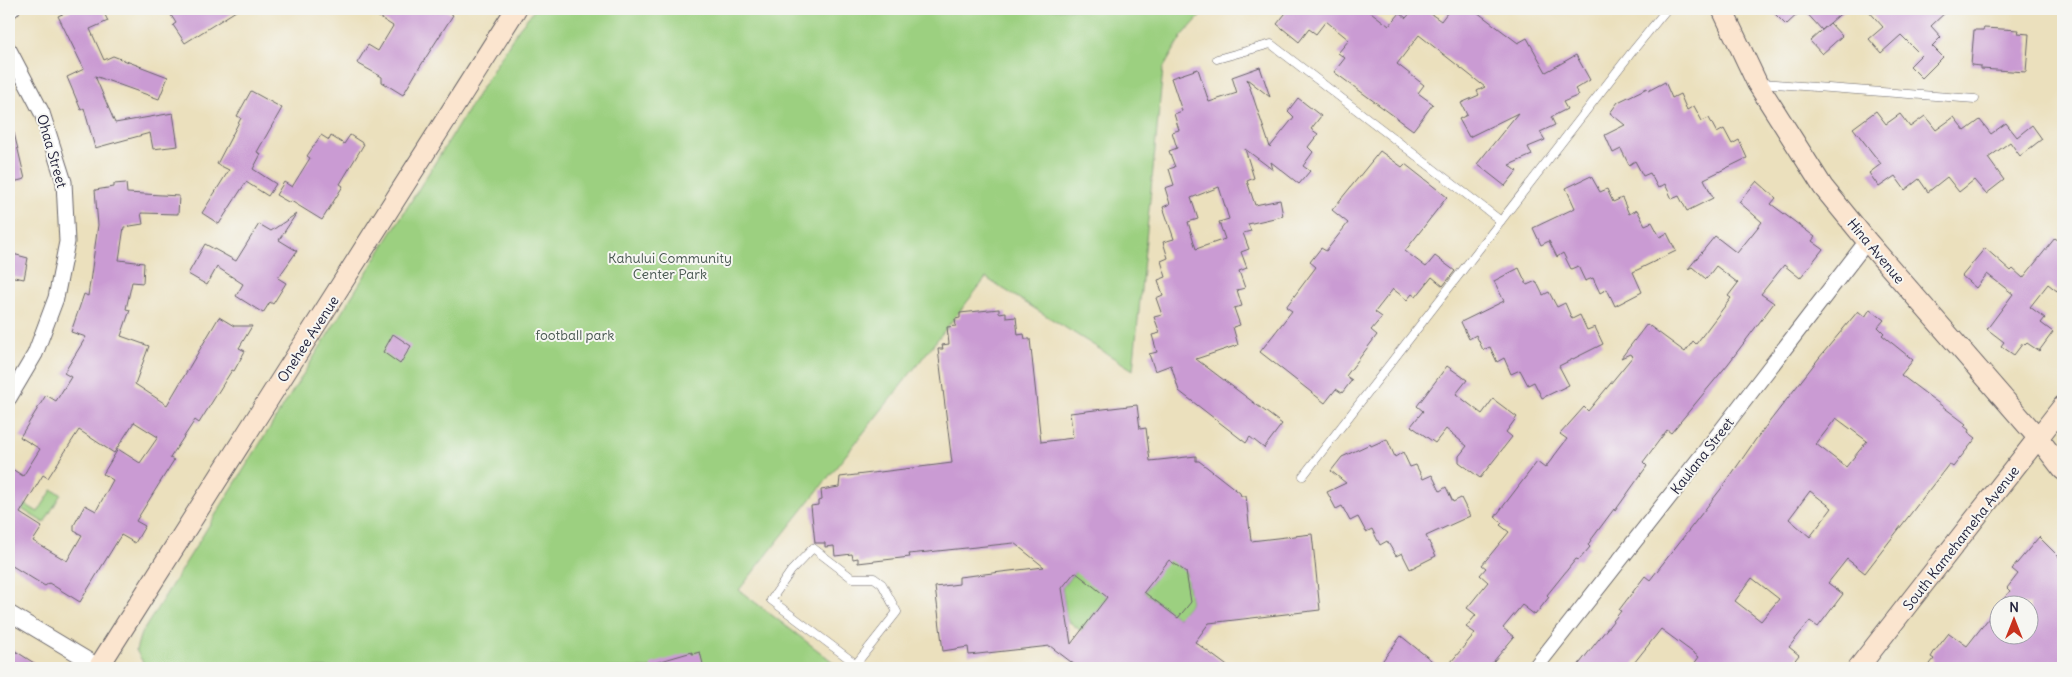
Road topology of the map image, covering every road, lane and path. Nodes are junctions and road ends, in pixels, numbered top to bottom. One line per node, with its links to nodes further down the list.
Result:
1 (12, 9): 5 (street)
2 (516, 9): 19 (street, Onehee Avenue)
3 (1667, 9): 10 (lane)
4 (1722, 9): 8 (street, Hina Avenue)
5 (9, 11)
6 (9, 50): 12 (street, Ohaa Street)
7 (1217, 59): 10 (lane)
8 (1757, 83): 9 (lane); 11 (street, Hina Avenue)
9 (1975, 99)
10 (1502, 221): 16 (lane)
11 (1867, 241): 14 (street, Hina Avenue); 20 (street, Kaulana Street)
12 (9, 398)
13 (2063, 406): 14 (street, South Kamehameha Avenue)
14 (2039, 439): 15 (street, Hina Avenue); 21 (street, South Kamehameha Avenue)
15 (2063, 470)
16 (1303, 476)
17 (9, 613): 19 (street)
18 (859, 666): 18 (lane)
19 (99, 668)
20 (1535, 668)
21 (1858, 668)

